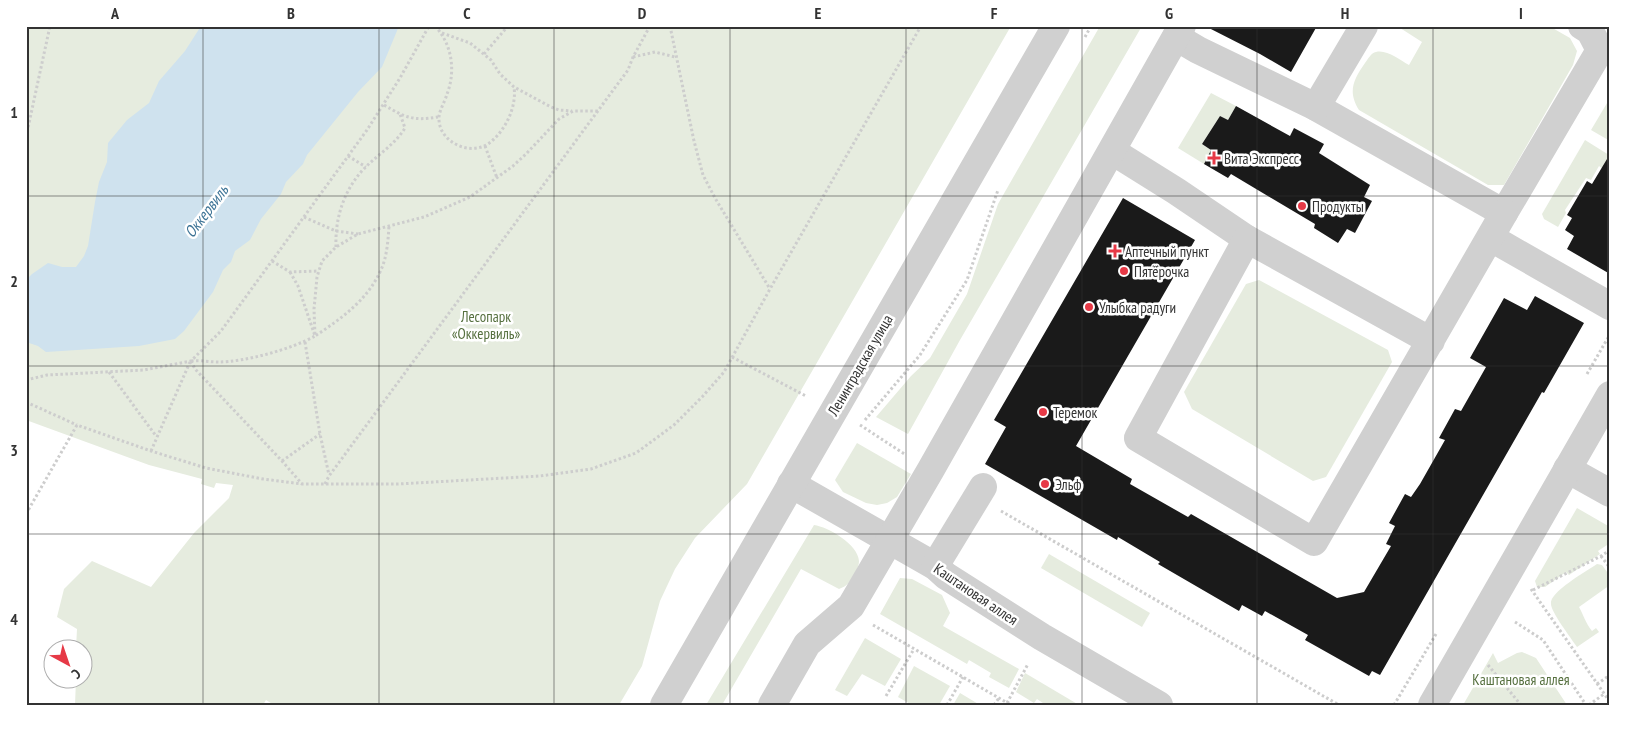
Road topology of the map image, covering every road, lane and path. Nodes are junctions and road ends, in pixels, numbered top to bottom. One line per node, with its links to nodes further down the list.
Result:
1 (42, 26): 12 (path)
2 (429, 26): 20 (path)
3 (435, 26): 13 (path)
4 (508, 26): 16 (path)
5 (650, 26): 17 (path)
6 (670, 26): 18 (path)
7 (921, 26): 44 (path)
8 (1056, 26): 68 (street, Ленинградская улица)
9 (1091, 26): 15 (path)
10 (1364, 26): 21 (street)
11 (1582, 26): 33 (street)
12 (48, 28): 26 (path)
13 (441, 32): 16 (path); 25 (path)
14 (1179, 32): 21 (street); 28 (street)
15 (1081, 43)
16 (484, 54): 19 (path)
17 (633, 57): 18 (path); 23 (path)
18 (675, 57): 44 (path)
19 (514, 87): 22 (path); 27 (path)
20 (384, 105): 24 (path); 29 (path)
21 (1316, 107): 33 (street)
22 (573, 111): 23 (path); 31 (path)
23 (598, 111): 65 (path)
24 (400, 114): 25 (path); 30 (path)
25 (438, 118): 27 (path)
26 (26, 137)
27 (485, 146): 31 (path)
28 (1112, 151): 39 (street); 72 (street)
29 (348, 156): 30 (path); 34 (path)
30 (366, 168): 36 (path)
31 (497, 178): 35 (path)
32 (1000, 185): 57 (path)
33 (1504, 213): 38 (street)
34 (304, 217): 36 (path); 41 (path)
35 (389, 226): 37 (path); 46 (path)
36 (336, 231): 37 (path); 40 (path)
37 (358, 234): 40 (path)
38 (1490, 238): 45 (street); 47 (street)
39 (1247, 239): 47 (street); 47 (street)
40 (336, 247): 42 (path)
41 (272, 261): 43 (path); 50 (path)
42 (319, 271): 43 (path); 46 (path)
43 (290, 272): 46 (path)
44 (770, 289): 49 (path)
45 (1610, 306)
46 (315, 336): 48 (path)
47 (1431, 341)
48 (305, 342): 50 (path); 59 (path)
49 (732, 357): 54 (path); 67 (path)
50 (190, 361): 51 (path); 60 (path); 63 (path)
51 (109, 372): 52 (path); 60 (path)
52 (26, 380)
53 (1610, 395): 64 (street)
54 (806, 396)
55 (26, 402): 56 (path)
56 (77, 425): 61 (path); 71 (path)
57 (860, 425): 58 (path); 62 (path)
58 (855, 433)
59 (320, 434): 63 (path); 65 (path)
60 (157, 437): 61 (path)
61 (151, 451): 66 (path)
62 (909, 458)
63 (282, 461): 66 (path)
64 (1567, 469): 69 (street); 98 (street)
65 (329, 476): 67 (path)
66 (302, 484): 67 (path)
67 (325, 484)
68 (791, 484): 72 (street, Каштановая аллея); 92 (street, Ленинградская улица)
69 (1610, 493)
70 (978, 496): 75 (street); 97 (path)
71 (26, 514)
72 (889, 539): 75 (street, Каштановая аллея); 93 (street)
73 (1610, 550): 74 (path)
74 (1601, 556): 76 (path); 78 (path)
75 (935, 566): 81 (street, Каштановая аллея)
76 (1610, 568)
77 (1524, 586): 78 (path)
78 (1533, 590): 86 (path)
79 (1514, 621): 100 (path)
80 (868, 622): 82 (path)
81 (1042, 637): 91 (path); 96 (street, Каштановая аллея)
82 (914, 649): 85 (path); 88 (path)
83 (1483, 658): 99 (path)
84 (1610, 675): 86 (path)
85 (964, 677): 89 (path); 94 (path)
86 (1597, 684): 87 (path)
87 (1604, 694): 90 (path); 100 (path)
88 (886, 696)
89 (999, 698): 91 (path); 95 (path)
90 (1610, 702)
91 (1009, 704)
92 (664, 705)
93 (772, 705)
94 (946, 705)
95 (994, 705)
96 (1159, 705)
97 (1339, 705)
98 (1432, 705)
99 (1521, 705)
100 (1588, 705)

